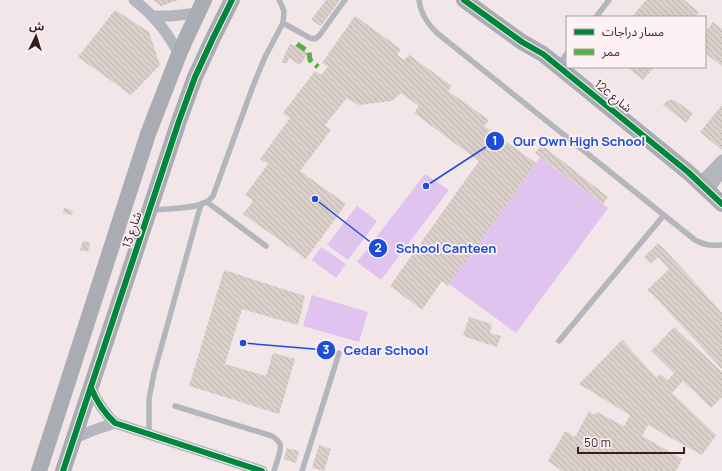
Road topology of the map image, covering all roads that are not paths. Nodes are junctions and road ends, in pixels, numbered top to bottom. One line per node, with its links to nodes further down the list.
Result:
1 (134, 0): 10 (street)
2 (232, 0): 22 (street, شارع 13)
3 (279, 0): 12 (lane)
4 (345, 0): 12 (lane)
5 (419, 0): 23 (lane)
6 (464, 0): 14 (street, 12c شارع)
7 (483, 0): 14 (street, 12c شارع)
8 (609, 0): 11 (lane)
9 (201, 7): 10 (street); 13 (street, شارع 13)
10 (152, 16): 13 (street)
11 (597, 16)
12 (282, 23): 20 (lane)
13 (179, 54): 33 (street, شارع 13)
14 (543, 54): 15 (street, 12c شارع)
15 (562, 60)
16 (571, 68): 19 (street, 12c شارع)
17 (722, 160): 19 (street)
18 (722, 172): 19 (street)
19 (704, 186): 21 (street, 12c شارع)
20 (204, 203): 22 (lane); 25 (lane); 31 (lane)
21 (722, 204)
22 (150, 210): 28 (street, شارع 13)
23 (664, 215): 24 (lane); 26 (lane)
24 (722, 245)
25 (266, 246)
26 (558, 341)
27 (339, 353): 37 (lane)
28 (91, 388): 30 (street); 32 (street, شارع 13)
29 (175, 406): 36 (lane)
30 (115, 423): 31 (street); 32 (street)
31 (149, 435): 35 (street)
32 (73, 439): 34 (street, شارع 13)
33 (39, 471)
34 (63, 471)
35 (262, 471)
36 (274, 471)
37 (302, 471)

